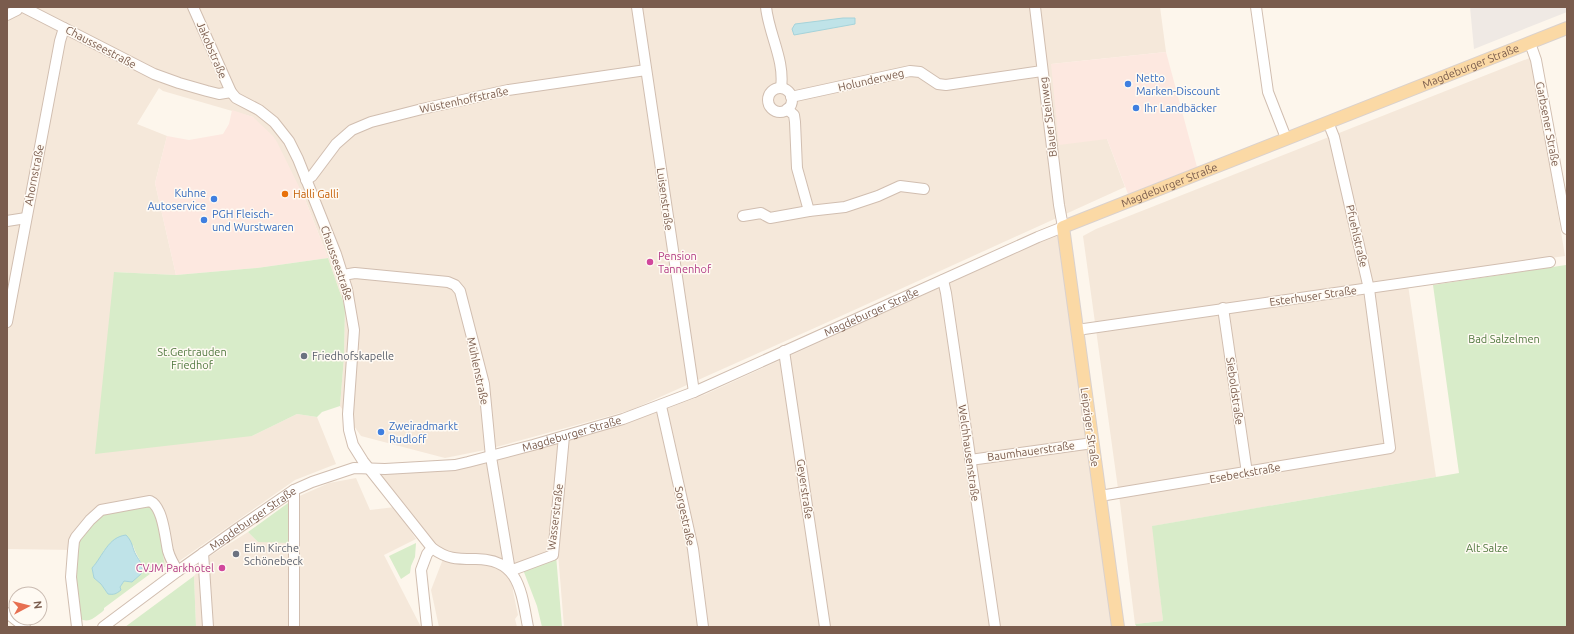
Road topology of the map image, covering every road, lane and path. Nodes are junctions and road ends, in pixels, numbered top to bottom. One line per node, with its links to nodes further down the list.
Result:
1 (19, 7): 8 (street)
2 (23, 7): 9 (street, Chausseestraße)
3 (193, 7): 15 (street, Jakobstraße)
4 (637, 7): 12 (street, Luisenstraße)
5 (766, 7): 14 (street)
6 (1035, 7): 13 (street, Blauer Steinweg)
7 (1256, 7): 19 (street)
8 (7, 15)
9 (64, 28): 15 (street, Chausseestraße); 24 (street, Ahornstraße)
10 (1567, 28): 11 (main road, Magdeburger Straße)
11 (1530, 43): 18 (main road, Magdeburger Straße); 27 (street, Garbsener Straße)
12 (646, 70): 20 (street, Wüstenhoffstraße); 36 (street, Luisenstraße)
13 (1042, 71): 16 (street, Holunderweg); 26 (street, Blauer Steinweg)
14 (781, 88): 16 (street); 17 (street)
15 (230, 92): 20 (street, Chausseestraße)
16 (791, 97): 17 (street)
17 (787, 109): 22 (street)
18 (1328, 122): 19 (main road, Magdeburger Straße); 31 (street, Pfuehlstraße)
19 (1286, 138): 26 (main road, Magdeburger Straße)
20 (306, 180): 29 (street, Chausseestraße)
21 (924, 189): 22 (street)
22 (810, 211): 23 (street)
23 (744, 216)
24 (26, 218): 25 (street); 33 (street, Ahornstraße)
25 (7, 221)
26 (1063, 227): 30 (street, Magdeburger Straße); 34 (main road, Leipziger Straße)
27 (1567, 229)
28 (1550, 262): 31 (street, Esterhuser Straße)
29 (343, 275): 41 (street, Mühlenstraße); 43 (street, Chausseestraße)
30 (943, 280): 35 (street, Magdeburger Straße); 42 (street, Welchhausenstraße)
31 (1369, 289): 32 (street, Esterhuser Straße); 40 (street, Pfuehlstraße)
32 (1223, 308): 34 (street, Esterhuser Straße); 44 (street, Sieboldstraße)
33 (7, 322)
34 (1077, 330): 39 (main road, Leipziger Straße)
35 (784, 351): 36 (street, Magdeburger Straße); 60 (street, Geyerstraße)
36 (694, 392): 37 (street, Magdeburger Straße)
37 (661, 406): 38 (street, Magdeburger Straße); 59 (street, Sorgestraße)
38 (564, 436): 41 (street, Magdeburger Straße); 50 (street, Wasserstraße)
39 (1093, 443): 42 (street, Baumhauerstraße); 46 (main road, Leipziger Straße)
40 (1390, 448): 44 (street, Esebeckstraße)
41 (491, 457): 43 (street, Magdeburger Straße); 50 (street, Mühlenstraße)
42 (970, 460): 61 (street, Welchhausenstraße)
43 (369, 469): 45 (street, Magdeburger Straße); 47 (street, Chausseestraße)
44 (1247, 473): 46 (street, Esebeckstraße)
45 (294, 490): 48 (street, Magdeburger Straße); 56 (street)
46 (1100, 496): 62 (main road, Leipziger Straße)
47 (432, 548): 50 (street, Chausseestraße); 57 (street)
48 (203, 553): 49 (street, Magdeburger Straße); 55 (street)
49 (178, 571): 53 (street); 54 (street, Magdeburger Straße)
50 (510, 571): 58 (street)
51 (7, 613): 52 (street)
52 (25, 627)
53 (77, 627)
54 (103, 627)
55 (208, 627)
56 (294, 627)
57 (427, 627)
58 (528, 627)
59 (703, 627)
60 (825, 627)
61 (994, 627)
62 (1118, 627)

